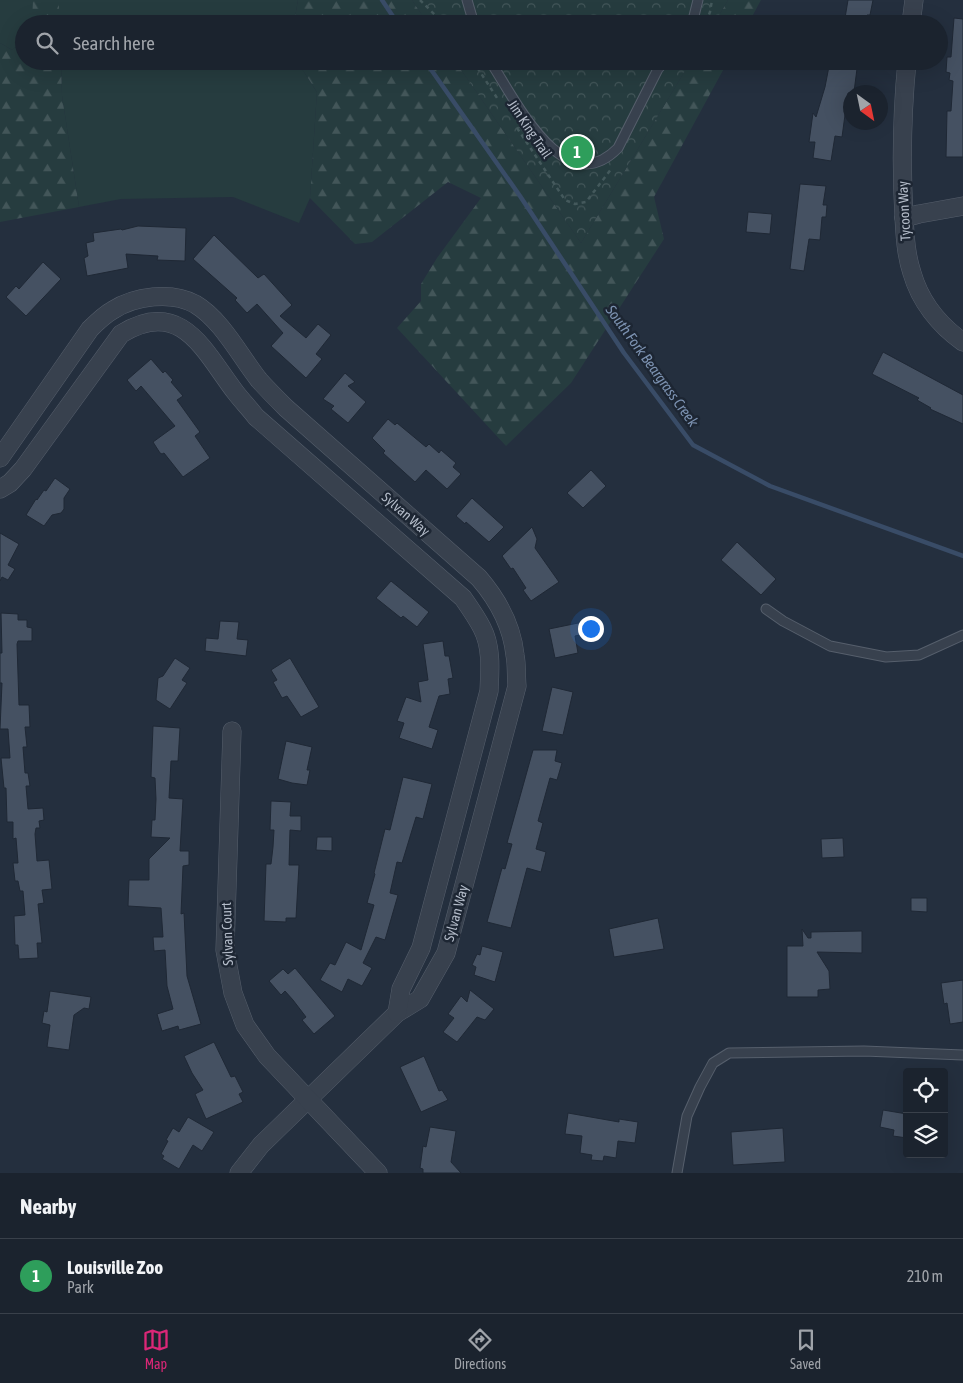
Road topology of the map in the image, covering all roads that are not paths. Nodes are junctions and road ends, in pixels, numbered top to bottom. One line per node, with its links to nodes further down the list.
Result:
1 (467, 0): 4 (lane)
2 (698, 0): 5 (lane)
3 (914, 0): 6 (street)
4 (471, 15)
5 (694, 15)
6 (912, 15)
7 (496, 70): 8 (lane)
8 (657, 70)
9 (907, 70): 11 (street, Tycoon Way)
10 (963, 206): 11 (street)
11 (904, 218): 13 (street, Tycoon Way)
12 (231, 342): 14 (street); 15 (street, Sylvan Way); 21 (street, Sylvan Way)
13 (963, 342)
14 (211, 357): 16 (street, Sylvan Way); 20 (street, Sylvan Way)
15 (0, 458)
16 (0, 489)
17 (766, 609): 18 (lane)
18 (963, 635)
19 (232, 731): 24 (street, Sylvan Court)
20 (430, 914): 21 (street); 22 (street, Sylvan Way)
21 (454, 922): 22 (street, Sylvan Way)
22 (397, 1013): 24 (street, Sylvan Way)
23 (963, 1055): 27 (lane)
24 (307, 1099): 25 (street, Sylvan Way); 26 (street, Sylvan Court)
25 (239, 1173)
26 (378, 1173)
27 (677, 1173)

